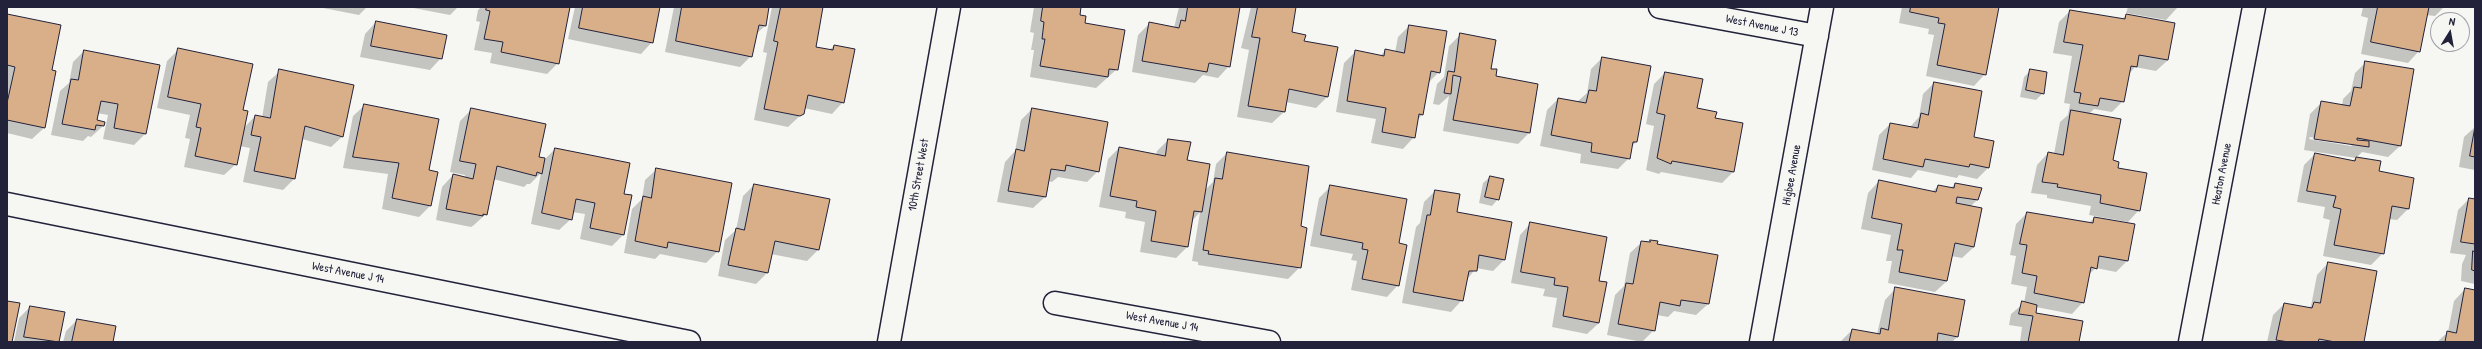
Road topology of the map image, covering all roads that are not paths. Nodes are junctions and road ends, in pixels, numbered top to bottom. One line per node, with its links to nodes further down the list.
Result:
1 (949, 7): 9 (street, 10th Street West)
2 (1660, 7): 5 (street, West Avenue J 13)
3 (1822, 7): 5 (street, Higbee Avenue)
4 (2254, 7): 12 (street, Heaton Avenue)
5 (1817, 36): 11 (street, Higbee Avenue)
6 (7, 204): 8 (street, West Avenue J 14)
7 (1055, 303): 10 (street, West Avenue J 14)
8 (689, 342)
9 (889, 342)
10 (1268, 342)
11 (1761, 342)
12 (2190, 342)

